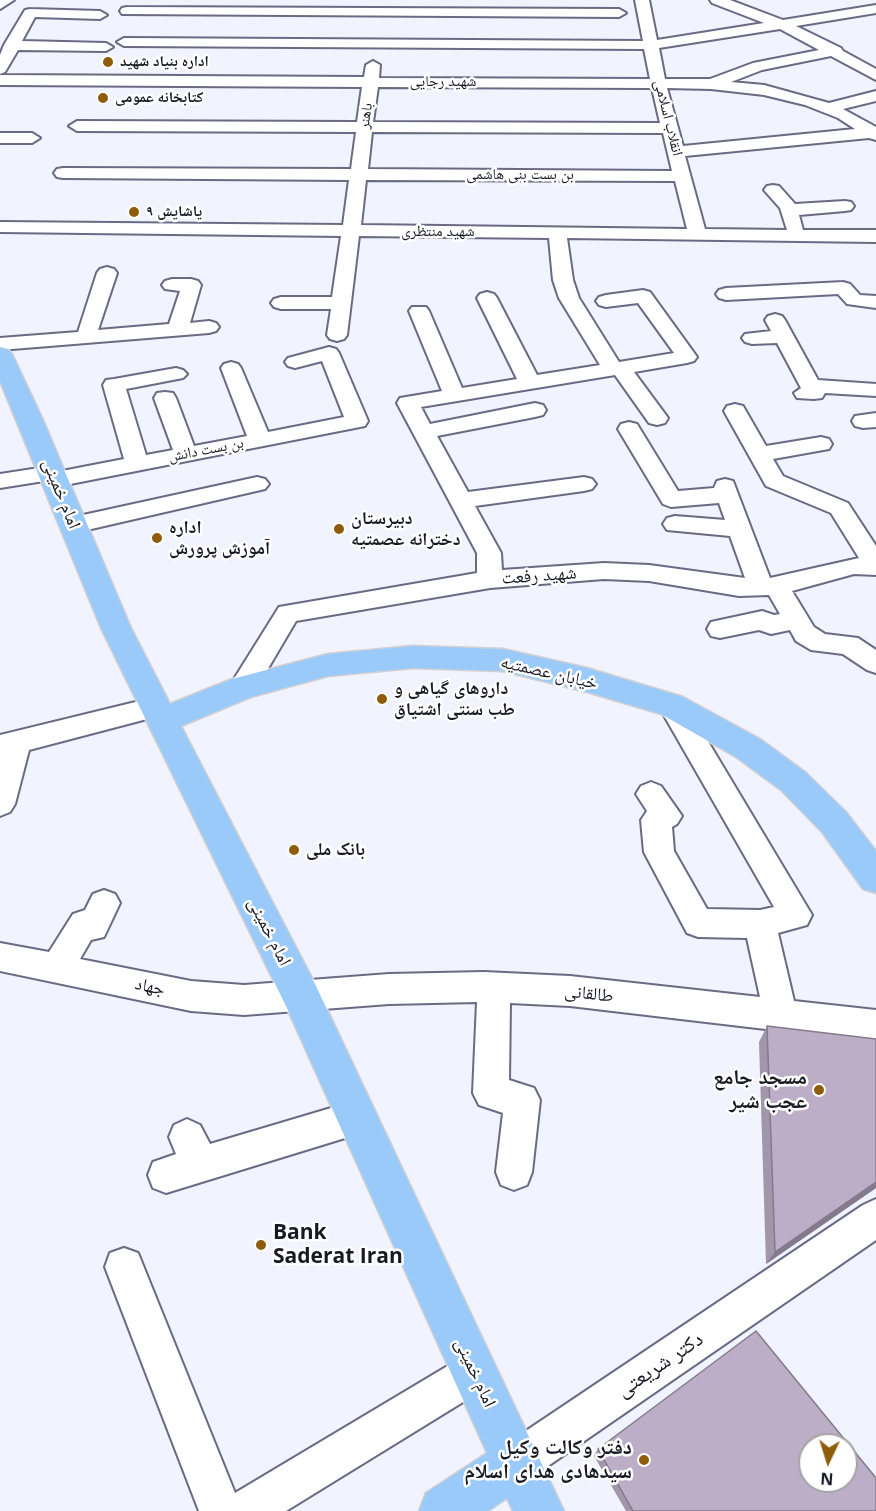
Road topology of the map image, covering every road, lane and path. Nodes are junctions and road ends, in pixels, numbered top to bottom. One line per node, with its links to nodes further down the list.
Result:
1 (7, 0): 4 (street)
2 (642, 0): 18 (street, انقلاب اسلامی)
3 (717, 0): 12 (street)
4 (0, 5)
5 (379, 6): 7 (street); 8 (street); 16 (street, باهنر)
6 (876, 9): 10 (street)
7 (127, 11)
8 (619, 13)
9 (100, 15): 17 (street)
10 (809, 21): 12 (street); 13 (street)
11 (681, 23): 14 (street)
12 (784, 25): 14 (street); 21 (street)
13 (834, 33)
14 (697, 38): 18 (street)
15 (124, 42): 16 (street)
16 (375, 44): 18 (street); 25 (street, باهنر)
17 (11, 45): 19 (street); 22 (street)
18 (651, 45): 26 (street, انقلاب اسلامی)
19 (106, 47)
20 (866, 53): 21 (street)
21 (841, 54): 23 (street); 27 (street)
22 (0, 69)
23 (875, 73)
24 (0, 80): 25 (street, شهید رجایی)
25 (371, 82): 26 (street, شهید رجایی); 32 (street, باهنر)
26 (658, 83): 27 (street, شهید رجایی); 33 (street, انقلاب اسلامی)
27 (716, 85): 29 (street); 30 (street, شهید رجایی)
28 (876, 96): 30 (street)
29 (725, 105)
30 (829, 108): 34 (street, شهید رجایی)
31 (77, 126): 32 (street)
32 (365, 127): 33 (street); 39 (street, باهنر)
33 (670, 129): 37 (street, انقلاب اسلامی)
34 (875, 133): 37 (street)
35 (0, 138): 36 (street)
36 (32, 138)
37 (676, 152): 40 (street, انقلاب اسلامی)
38 (63, 173): 39 (street, بن بست بنی هاشمی)
39 (358, 174): 40 (street, بن بست بنی هاشمی); 45 (street, باهنر)
40 (682, 176): 47 (street, انقلاب اسلامی)
41 (773, 190): 43 (street)
42 (845, 206): 43 (street)
43 (789, 210): 48 (street)
44 (0, 227): 45 (street, شهید منتظری)
45 (350, 232): 46 (street, شهید منتظری); 57 (street, باهنر)
46 (557, 232): 47 (street, شهید منتظری); 68 (street)
47 (697, 234): 48 (street, شهید منتظری)
48 (798, 235): 49 (street, شهید منتظری)
49 (876, 236)
50 (107, 273): 62 (street)
51 (189, 291): 60 (street)
52 (726, 294): 55 (street)
53 (487, 298): 70 (street)
54 (606, 301): 68 (street)
55 (876, 302)
56 (281, 303): 57 (street)
57 (342, 303): 61 (street, باهنر)
58 (419, 311): 72 (street)
59 (209, 327): 60 (street)
60 (178, 329): 62 (street)
61 (337, 335)
62 (86, 337): 64 (street)
63 (752, 338): 71 (street)
64 (0, 344)
65 (0, 354): 84 (main road, امام خمینی)
66 (295, 362): 79 (street, بن بست دانش)
67 (231, 368): 79 (street)
68 (617, 369): 70 (street); 76 (street)
69 (176, 374): 83 (street)
70 (530, 383): 72 (street)
71 (876, 390)
72 (454, 395): 78 (street)
73 (165, 398): 81 (street)
74 (535, 410): 78 (street)
75 (735, 411): 82 (street)
76 (657, 418)
77 (629, 429): 91 (street)
78 (425, 432): 88 (street)
79 (260, 440): 81 (street, بن بست دانش)
80 (821, 444): 82 (street)
81 (186, 454): 83 (street, بن بست دانش)
82 (759, 454): 92 (street)
83 (138, 464): 84 (street, بن بست دانش)
84 (54, 476): 85 (street, بن بست دانش); 90 (main road, امام خمینی)
85 (0, 481)
86 (257, 484): 90 (street)
87 (584, 484): 88 (street)
88 (461, 500): 94 (street)
89 (675, 524): 91 (street)
90 (74, 525): 101 (main road, امام خمینی)
91 (739, 529): 95 (street)
92 (876, 562)
93 (876, 567): 95 (street, شهید رفعت)
94 (490, 579): 95 (street, شهید رفعت); 99 (street, شهید رفعت)
95 (769, 586): 96 (street)
96 (797, 619): 97 (street); 98 (street)
97 (720, 629)
98 (876, 663)
99 (243, 687): 100 (main road, خیابان عصمتیه); 101 (main road, خیابان عصمتیه)
100 (672, 705): 105 (main road, خیابان عصمتیه); 107 (street)
101 (159, 714): 102 (street); 111 (main road, امام خمینی)
102 (8, 744): 104 (street)
103 (651, 794): 107 (street)
104 (0, 804)
105 (876, 878)
106 (104, 903): 109 (street)
107 (760, 924): 112 (street)
108 (0, 957): 109 (street, جهاد)
109 (57, 968): 111 (street, جهاد)
110 (494, 988): 111 (street, طالقانی); 112 (street, طالقانی); 115 (street)
111 (301, 996): 114 (main road, امام خمینی)
112 (781, 1015): 113 (street, طالقانی)
113 (876, 1026)
114 (358, 1117): 116 (street); 119 (main road, امام خمینی)
115 (514, 1172)
116 (166, 1175)
117 (876, 1218): 120 (street, دکتر شریعتی)
118 (124, 1267): 121 (street)
119 (475, 1372): 120 (main road, امام خمینی); 122 (street)
120 (517, 1462): 123 (main road, دکتر شریعتی); 124 (main road, امام خمینی)
121 (221, 1511)
122 (246, 1511)
123 (444, 1511)
124 (539, 1511)

